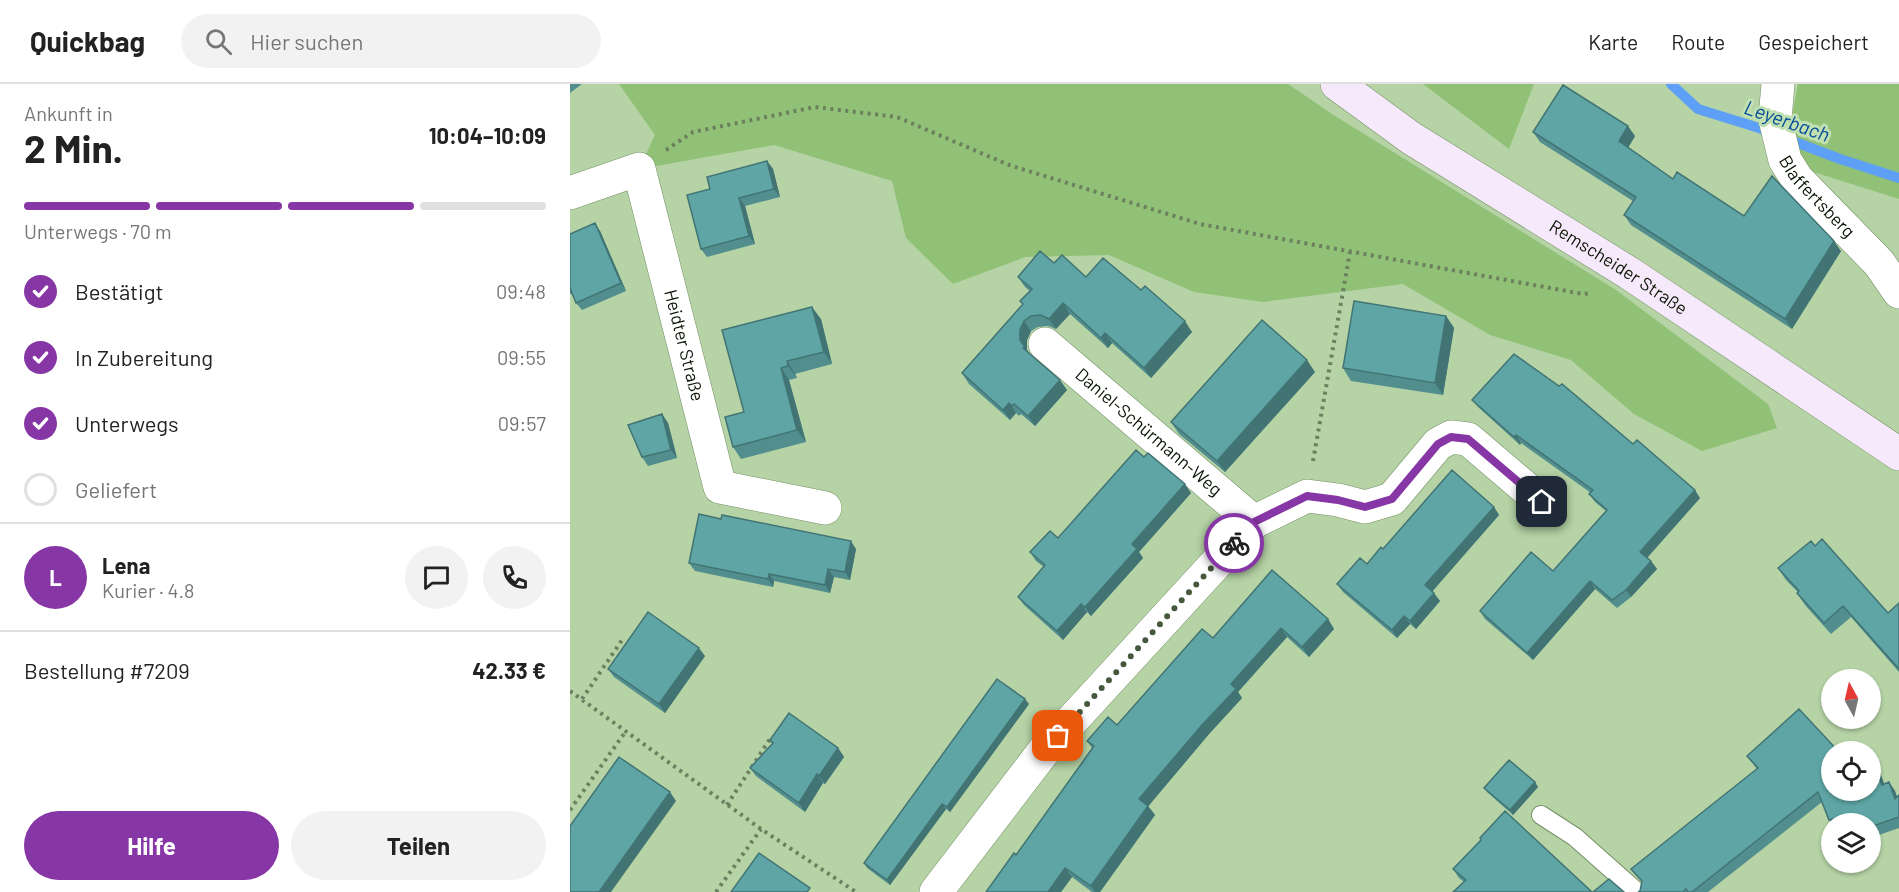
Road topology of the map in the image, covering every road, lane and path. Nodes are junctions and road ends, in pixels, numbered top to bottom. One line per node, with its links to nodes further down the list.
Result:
1 (1337, 84): 6 (main road, Remscheider Straße)
2 (1778, 84): 7 (street, Blaffertsberg)
3 (639, 169): 4 (street); 5 (path); 12 (street, Heidter Straße)
4 (570, 193)
5 (1350, 252): 6 (path); 10 (path)
6 (1629, 273): 9 (main road, Remscheider Straße)
7 (1899, 292)
8 (1045, 344): 13 (street, Daniel-Schürmann-Weg)
9 (1899, 454)
10 (1307, 496): 11 (street); 13 (street)
11 (1542, 502)
12 (825, 508)
13 (1254, 522): 25 (street)
14 (622, 640): 16 (path)
15 (570, 691): 16 (path)
16 (582, 699): 17 (path)
17 (626, 731): 19 (path); 20 (path)
18 (771, 739): 19 (path)
19 (727, 805): 22 (path)
20 (570, 810)
21 (1541, 815): 26 (lane)
22 (761, 829): 23 (path); 24 (path)
23 (716, 892)
24 (856, 892)
25 (936, 892)
26 (1637, 892)

